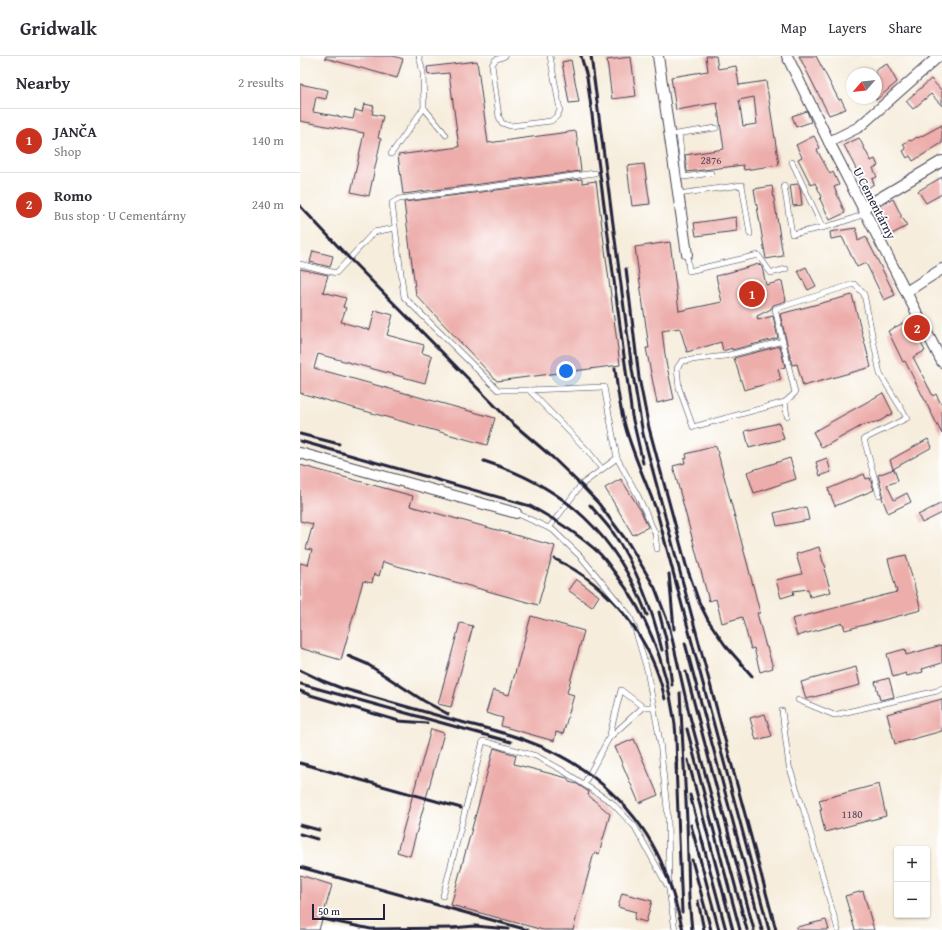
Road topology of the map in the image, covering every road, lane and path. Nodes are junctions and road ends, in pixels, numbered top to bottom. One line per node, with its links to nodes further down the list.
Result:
1 (419, 56): 7 (lane)
2 (505, 56): 3 (lane)
3 (550, 56)
4 (658, 56): 10 (street)
5 (787, 56): 11 (street, U Cementárny)
6 (939, 56): 11 (street)
7 (424, 108): 9 (lane); 12 (lane)
8 (716, 128): 10 (lane)
9 (446, 135)
10 (674, 135): 16 (lane); 18 (street)
11 (829, 142): 19 (street, U Cementárny)
12 (391, 154)
13 (942, 161): 19 (street)
14 (792, 162): 21 (lane)
15 (595, 173): 20 (lane)
16 (712, 173)
17 (784, 185): 21 (lane)
18 (678, 194): 22 (lane); 23 (street)
19 (864, 210): 21 (lane); 27 (street, U Cementárny)
20 (395, 228): 24 (lane); 30 (lane)
21 (823, 228)
22 (750, 234)
23 (687, 254): 26 (lane)
24 (300, 264)
25 (942, 269): 27 (street)
26 (786, 270)
27 (906, 292): 29 (street, U Cementárny)
28 (783, 341): 31 (lane); 31 (lane); 36 (lane)
29 (942, 362)
30 (529, 390): 34 (lane); 35 (lane)
31 (785, 402): 32 (lane)
32 (787, 416)
33 (300, 453): 37 (street)
34 (618, 458): 35 (lane); 39 (lane)
35 (602, 469): 38 (lane)
36 (879, 495)
37 (516, 513): 38 (lane)
38 (550, 528): 42 (lane)
39 (657, 549)
40 (942, 688): 41 (lane)
41 (798, 700)
42 (654, 707): 43 (lane); 47 (lane)
43 (643, 708): 45 (lane); 45 (lane)
44 (782, 711): 50 (lane)
45 (609, 738): 46 (lane)
46 (584, 784): 47 (lane); 48 (lane)
47 (669, 890): 49 (lane)
48 (443, 896)
49 (675, 930)
50 (838, 930)

